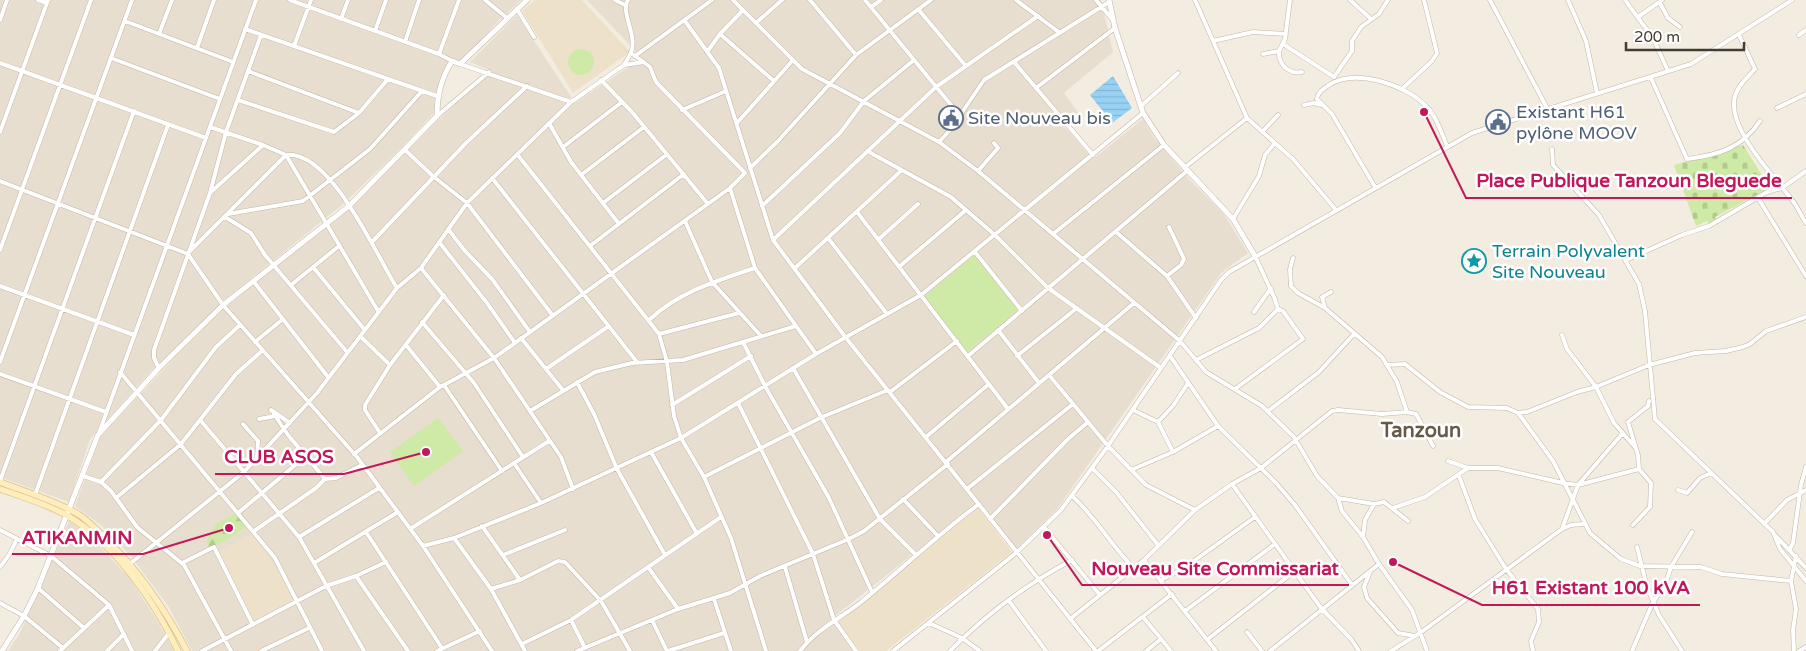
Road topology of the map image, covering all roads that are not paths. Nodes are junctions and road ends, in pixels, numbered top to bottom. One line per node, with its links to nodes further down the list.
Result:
1 (7, 0): 51 (street)
2 (38, 0): 37 (street)
3 (91, 0): 104 (street)
4 (132, 0): 52 (street)
5 (172, 0): 63 (street)
6 (214, 0): 74 (street)
7 (256, 0): 58 (street)
8 (290, 0): 41 (street)
9 (311, 0): 41 (street)
10 (348, 0): 47 (street)
11 (386, 0): 61 (street)
12 (420, 0): 71 (street)
13 (459, 0): 78 (street)
14 (485, 0): 48 (street)
15 (527, 0): 43 (street)
16 (615, 0): 39 (street)
17 (628, 0): 39 (street)
18 (712, 0): 53 (street)
19 (733, 0): 44 (street)
20 (782, 0): 55 (street)
21 (810, 0): 80 (street)
22 (865, 0): 42 (street)
23 (880, 0): 42 (street)
24 (931, 0): 45 (street)
25 (1016, 0): 46 (street)
26 (1096, 0): 40 (street)
27 (1195, 0): 70 (street)
28 (1290, 0): 65 (street)
29 (1350, 0): 49 (street)
30 (1388, 0): 49 (street)
31 (1424, 0): 109 (street)
32 (1490, 0): 126 (street)
33 (1568, 0): 112 (street)
34 (1625, 0): 50 (street)
35 (1792, 0): 67 (street)
36 (1109, 1): 40 (street); 54 (street)
37 (47, 2): 93 (street)
38 (1661, 2): 50 (street); 56 (street)
39 (625, 4): 77 (street)
40 (1102, 6): 54 (street); 62 (street)
41 (308, 7): 47 (street); 73 (street)
42 (871, 8): 59 (street)
43 (517, 9): 48 (street); 69 (street)
44 (743, 10): 55 (street); 64 (street)
45 (918, 10): 59 (street); 91 (street)
46 (1038, 16): 62 (street); 91 (street)
47 (341, 18): 61 (street)
48 (507, 18): 90 (street)
49 (1370, 18): 99 (street)
50 (1638, 18): 97 (street)
51 (0, 20)
52 (124, 21): 63 (street); 82 (street)
53 (685, 21): 76 (street); 81 (street)
54 (1114, 21): 57 (street)
55 (756, 23): 83 (street)
56 (1680, 27)
57 (1116, 28): 108 (street); 123 (street)
58 (245, 29): 66 (street); 86 (street)
59 (890, 30): 80 (street); 84 (street)
60 (1806, 30): 68 (street)
61 (375, 31): 71 (street)
62 (1060, 33): 88 (street)
63 (159, 34): 74 (street)
64 (720, 34): 76 (street); 103 (street)
65 (1286, 34): 70 (street); 72 (street)
66 (261, 35): 73 (street); 94 (street)
67 (1739, 35): 97 (street); 145 (street)
68 (1799, 35)
69 (534, 37)
70 (1213, 41): 133 (street)
71 (405, 42): 78 (street)
72 (1284, 44): 75 (street); 99 (street)
73 (294, 46): 101 (street)
74 (197, 48): 86 (street)
75 (1279, 51): 79 (street); 96 (street)
76 (707, 52): 111 (street)
77 (631, 53): 81 (street); 92 (street)
78 (439, 54): 85 (street)
79 (1263, 54)
80 (856, 55): 105 (street)
81 (635, 56): 87 (street)
82 (111, 58): 115 (street); 116 (street)
83 (793, 60): 103 (street); 105 (street)
84 (914, 60): 107 (street); 118 (street)
85 (452, 61): 90 (street); 114 (street)
86 (233, 62): 116 (street)
87 (645, 62): 92 (street); 125 (street)
88 (1014, 62): 108 (street); 132 (street)
89 (0, 63): 93 (street)
90 (460, 64): 95 (street)
91 (965, 65): 107 (street)
92 (624, 66): 102 (street)
93 (22, 71): 104 (street); 142 (street)
94 (248, 71): 117 (street); 128 (street)
95 (489, 72): 106 (street); 131 (street)
96 (1302, 72)
97 (1668, 72): 100 (street)
98 (1178, 73): 123 (street)
99 (1336, 78): 109 (street); 119 (street)
100 (1651, 78): 112 (street); 145 (street)
101 (388, 79): 110 (street); 128 (street)
102 (601, 80): 120 (street); 121 (street)
103 (774, 81): 136 (street)
104 (60, 84): 115 (street); 175 (street)
105 (831, 84): 118 (street); 160 (street)
106 (527, 86): 120 (street); 168 (street)
107 (936, 88): 132 (street); 134 (street)
108 (1036, 88): 159 (street)
109 (1403, 88): 151 (street)
110 (422, 91): 114 (street); 170 (street)
111 (726, 91): 125 (street); 136 (street)
112 (1597, 93): 126 (street)
113 (1806, 94): 124 (street)
114 (437, 96): 131 (street)
115 (96, 98): 127 (street); 179 (street)
116 (220, 99): 139 (street)
117 (238, 100): 128 (street); 143 (street)
118 (864, 101): 134 (street); 185 (street)
119 (1316, 101): 122 (street); 172 (street)
120 (571, 102): 137 (street)
121 (622, 102): 140 (street); 152 (street)
122 (1304, 105)
123 (1141, 106): 129 (street)
124 (1777, 108)
125 (682, 110): 165 (street)
126 (1548, 110): 151 (street)
127 (134, 111): 138 (street); 190 (street)
128 (359, 113)
129 (1143, 113): 150 (street); 159 (street)
130 (1278, 114): 141 (street)
131 (437, 116): 154 (street)
132 (960, 116): 146 (street)
133 (1247, 118): 141 (street); 161 (street)
134 (903, 121): 146 (street); 155 (street)
135 (1760, 121): 145 (street)
136 (737, 122): 160 (street)
137 (549, 123): 152 (street); 156 (street)
138 (168, 125): 144 (street); 198 (street)
139 (210, 127): 143 (street); 144 (street)
140 (644, 127): 158 (street); 167 (street)
141 (1263, 131): 147 (street)
142 (0, 132)
143 (226, 132): 149 (street); 176 (street)
144 (206, 138): 208 (street)
145 (1747, 139): 174 (street)
146 (939, 142): 163 (street)
147 (1274, 142): 188 (street); 192 (street)
148 (994, 143): 163 (street)
149 (262, 144): 157 (street); 176 (street)
150 (1164, 144): 161 (street); 201 (street)
151 (1446, 146): 172 (street)
152 (563, 147): 167 (street)
153 (1552, 149): 217 (street)
154 (405, 150): 168 (street); 184 (street)
155 (869, 152): 162 (street); 205 (street)
156 (517, 154): 169 (street); 210 (street)
157 (286, 155): 170 (street); 177 (street); 191 (street)
158 (666, 155): 166 (street); 181 (street)
159 (1092, 155): 187 (street)
160 (750, 167): 165 (street); 185 (street)
161 (1186, 169): 192 (street); 200 (street)
162 (902, 170): 186 (street); 189 (street)
163 (978, 171): 187 (street)
164 (1806, 171): 174 (street)
165 (745, 173): 173 (street)
166 (684, 174): 182 (street); 196 (street)
167 (581, 175): 181 (street)
168 (434, 177): 180 (street); 206 (street)
169 (492, 178): 180 (street); 235 (street)
170 (332, 180): 177 (street); 184 (street)
171 (0, 181): 175 (street)
172 (1374, 187): 188 (street)
173 (730, 188): 182 (street); 222 (street)
174 (1782, 188): 178 (street); 195 (street)
175 (22, 189): 179 (street); 211 (street)
176 (210, 193): 213 (street)
177 (309, 197): 191 (street); 194 (street)
178 (1758, 198): 217 (street); 226 (street)
179 (58, 203): 190 (street); 236 (street)
180 (467, 203): 199 (street); 250 (street)
181 (603, 203): 196 (street)
182 (708, 204): 193 (street)
183 (918, 204): 204 (street)
184 (348, 206): 194 (street); 206 (street)
185 (762, 206): 205 (street)
186 (966, 210): 202 (street); 219 (street)
187 (1024, 210): 201 (street); 202 (street)
188 (1336, 210): 214 (street)
189 (857, 212): 203 (street); 204 (street)
190 (94, 216): 198 (street); 241 (street)
191 (226, 216): 213 (street); 218 (street)
192 (1233, 219): 214 (street)
193 (685, 221): 224 (street); 228 (street)
194 (326, 223): 209 (street); 218 (street)
195 (1806, 223)
196 (619, 224): 210 (street)
197 (1169, 227): 225 (street)
198 (130, 229): 208 (street); 255 (street)
199 (448, 229): 207 (street); 263 (street)
200 (1116, 232): 216 (street); 225 (street)
201 (1053, 234): 216 (street)
202 (995, 235): 212 (street); 232 (street)
203 (828, 238): 223 (street); 249 (street)
204 (879, 239): 219 (street)
205 (773, 240): 223 (street)
206 (372, 242): 231 (street)
207 (439, 242): 221 (street); 276 (street)
208 (167, 244): 213 (street); 266 (street)
209 (339, 246): 220 (street); 246 (street)
210 (590, 246): 224 (street)
211 (0, 250)
212 (975, 252): 238 (street); 245 (street)
213 (188, 254): 240 (street); 293 (street)
214 (1254, 256): 233 (street); 252 (street)
215 (1293, 258): 243 (street)
216 (1083, 259): 232 (street); 239 (street)
217 (1626, 260): 292 (street)
218 (274, 265): 227 (street); 229 (street)
219 (900, 266): 238 (street)
220 (313, 267): 229 (street); 261 (street)
221 (422, 268): 231 (street); 237 (street)
222 (755, 268): 228 (street); 259 (street)
223 (795, 268): 271 (street)
224 (612, 273): 235 (street); 254 (street)
225 (1167, 276): 252 (street)
226 (1806, 276)
227 (254, 282): 240 (street); 253 (street)
228 (712, 282): 248 (street); 254 (street)
229 (291, 284): 279 (street)
230 (0, 286): 236 (street)
231 (397, 288): 246 (street)
232 (1048, 288): 242 (street); 245 (street)
233 (1271, 288): 244 (street); 247 (street)
234 (1332, 292): 243 (street)
235 (584, 293): 250 (street); 258 (street)
236 (24, 295): 241 (street); 287 (street)
237 (444, 295): 256 (street); 285 (street)
238 (921, 295): 249 (street); 272 (street)
239 (1134, 302): 260 (street); 273 (street)
240 (224, 305): 257 (street); 293 (street)
241 (60, 308): 255 (street); 306 (street)
242 (1077, 308): 260 (street); 283 (street)
243 (1325, 308): 265 (street)
244 (1278, 309): 286 (street); 310 (street)
245 (1022, 310): 262 (street)
246 (378, 311): 261 (street)
247 (1254, 312)
248 (739, 313): 264 (street); 268 (street)
249 (887, 314): 271 (street)
250 (553, 316): 263 (street)
251 (1806, 317): 292 (street)
252 (1196, 318): 273 (street)
253 (283, 319): 274 (street); 301 (street)
254 (648, 320): 264 (street)
255 (98, 322): 266 (street); 314 (street)
256 (422, 322): 277 (street); 298 (street)
257 (240, 325): 274 (street); 331 (street)
258 (609, 326): 288 (street); 296 (street)
259 (796, 326): 268 (street); 280 (street)
260 (1104, 327): 295 (street); 300 (street)
261 (364, 330): 267 (street)
262 (998, 330): 282 (street); 283 (street)
263 (530, 332): 270 (street)
264 (659, 334): 289 (street)
265 (1354, 334): 291 (street); 324 (street)
266 (134, 335): 297 (street)
267 (360, 336): 279 (street); 290 (street)
268 (762, 336): 275 (street)
269 (1562, 336): 309 (street)
270 (521, 338): 276 (street); 296 (street)
271 (846, 338): 280 (street); 312 (street)
272 (956, 341): 282 (street); 312 (street)
273 (1180, 341): 284 (street); 286 (street)
274 (255, 342): 278 (street)
275 (743, 342): 281 (street); 289 (street)
276 (515, 343): 285 (street)
277 (406, 345): 290 (street); 307 (street)
278 (263, 350): 317 (street); 332 (street)
279 (347, 352): 301 (street)
280 (816, 354): 294 (street)
281 (751, 356): 308 (street); 319 (street)
282 (968, 356): 304 (street)
283 (1017, 356): 305 (street)
284 (1170, 356): 295 (street); 303 (street)
285 (494, 358): 298 (street); 323 (street)
286 (1196, 360): 310 (street)
287 (0, 362)
288 (637, 362): 289 (street); 302 (street)
289 (666, 362): 319 (street)
290 (390, 365): 339 (street)
291 (1387, 365): 326 (street); 327 (street)
292 (1649, 365): 309 (street); 371 (street)
293 (159, 368): 313 (street)
294 (793, 368): 308 (street); 329 (street)
295 (1162, 368): 322 (street)
296 (546, 369): 311 (street)
297 (120, 372): 313 (street); 325 (street)
298 (465, 373): 307 (street); 356 (street)
299 (0, 374): 306 (street)
300 (1049, 375): 305 (street); 318 (street)
301 (328, 377): 317 (street)
302 (577, 382): 311 (street); 366 (street)
303 (1188, 383): 334 (street); 337 (street)
304 (989, 384): 320 (street); 343 (street)
305 (1039, 384): 320 (street)
306 (33, 385): 314 (street); 376 (street)
307 (442, 386): 339 (street); 369 (street)
308 (765, 386): 316 (street); 340 (street)
309 (1596, 387): 327 (street); 341 (street)
310 (1235, 388): 324 (street)
311 (562, 390): 323 (street)
312 (889, 391): 329 (street); 343 (street)
313 (138, 392): 331 (street); 342 (street)
314 (69, 399): 325 (street); 390 (street)
315 (1649, 401): 351 (street)
316 (738, 402): 344 (street); 350 (street)
317 (309, 403): 335 (street); 354 (street)
318 (1073, 404): 333 (street); 384 (street)
319 (672, 405): 344 (street)
320 (1008, 409): 360 (street)
321 (271, 410): 328 (street)
322 (1132, 410): 334 (street); 348 (street)
323 (530, 411): 345 (street)
324 (1268, 411): 346 (street)
325 (106, 412): 342 (street)
326 (1407, 412): 346 (street); 349 (street)
327 (1518, 413): 378 (street)
328 (275, 415): 330 (street); 335 (street); 338 (street)
329 (822, 417): 340 (street); 407 (street)
330 (259, 419)
331 (161, 420): 347 (street); 377 (street)
332 (201, 422): 347 (street); 370 (street)
333 (1088, 422): 348 (street); 408 (street)
334 (1158, 422): 353 (street)
335 (290, 423): 338 (street)
336 (243, 424): 357 (street)
337 (1218, 426): 353 (street); 364 (street)
338 (283, 429): 355 (street); 357 (street)
339 (380, 433): 354 (street)
340 (792, 433): 350 (street); 429 (street)
341 (1622, 434): 351 (street); 380 (street)
342 (98, 435): 372 (street)
343 (926, 437): 360 (street)
344 (681, 438): 352 (street); 374 (street)
345 (549, 441): 356 (street); 383 (street)
346 (1296, 441): 364 (street); 393 (street)
347 (181, 444): 387 (street); 392 (street)
348 (1108, 446): 363 (street); 368 (street)
349 (1433, 446)
350 (760, 447): 374 (street); 437 (street)
351 (1636, 448): 367 (street)
352 (651, 452): 366 (street); 421 (street)
353 (1173, 452): 368 (street)
354 (354, 454): 361 (street)
355 (306, 456): 375 (street); 389 (street)
356 (523, 457): 359 (street)
357 (257, 458): 370 (street)
358 (1448, 461): 365 (street)
359 (514, 463): 369 (street); 396 (street)
360 (947, 463): 384 (street); 394 (street)
361 (362, 464): 375 (street); 381 (street)
362 (1806, 467): 388 (street)
363 (1092, 468): 391 (street); 433 (street)
364 (1260, 468): 379 (street); 467 (street)
365 (1468, 468): 373 (street); 378 (street)
366 (617, 469): 383 (street); 440 (street)
367 (1639, 469): 380 (street); 412 (street)
368 (1131, 470): 400 (street)
369 (502, 471): 417 (street)
370 (244, 472): 387 (street); 389 (street)
371 (1711, 473): 385 (street); 411 (street)
372 (83, 476): 377 (street); 401 (street)
373 (1459, 476): 399 (street); 458 (street)
374 (704, 477): 405 (street)
375 (324, 479): 404 (street)
376 (0, 481): 390 (main road)
377 (101, 482): 392 (street)
378 (1563, 483): 380 (street); 395 (street)
379 (1232, 484): 400 (street); 406 (street)
380 (1578, 485): 395 (street)
381 (379, 488): 403 (street); 425 (street)
382 (0, 489): 401 (main road)
383 (573, 489): 396 (street)
384 (967, 489): 397 (street)
385 (1678, 490)
386 (1806, 490): 388 (street)
387 (220, 491): 402 (street); 430 (street)
388 (1800, 492): 411 (street); 435 (street)
389 (262, 493): 402 (street); 404 (street)
390 (35, 495): 401 (main road)
391 (1072, 496): 414 (street); 456 (street)
392 (116, 498): 430 (street)
393 (1338, 498): 398 (street); 426 (street)
394 (903, 499): 407 (street); 424 (street)
395 (1571, 501): 410 (street); 415 (street)
396 (542, 503): 413 (street)
397 (979, 504): 408 (street); 424 (street)
398 (1374, 504): 399 (street); 426 (street)
399 (1393, 508): 409 (street)
400 (1195, 510): 433 (street)
401 (68, 512): 441 (street); 446 (main road); 497 (main road)
402 (238, 512): 419 (street)
403 (398, 512): 417 (street); 420 (street)
404 (279, 514): 419 (street); 425 (street)
405 (721, 516): 421 (street); 469 (street)
406 (1255, 517): 431 (street); 464 (street)
407 (880, 519): 429 (street); 438 (street)
408 (990, 519): 436 (street)
409 (1408, 522)
410 (1583, 524): 415 (street); 450 (street)
411 (1764, 524): 423 (street)
412 (1633, 525)
413 (482, 526): 428 (street); 439 (street)
414 (1044, 527): 436 (street); 443 (street)
415 (1562, 529): 458 (street)
416 (0, 530): 427 (street)
417 (410, 530): 432 (street)
418 (564, 530): 439 (street)
419 (254, 532): 476 (street)
420 (366, 532): 445 (street); 448 (street)
421 (696, 532): 440 (street)
422 (1692, 532): 455 (street)
423 (1773, 532): 435 (street); 451 (street)
424 (937, 536): 438 (street)
425 (299, 537): 448 (street)
426 (1364, 537): 449 (street)
427 (17, 538): 441 (street); 452 (street)
428 (454, 538): 432 (street); 471 (street)
429 (849, 539): 437 (street); 472 (street)
430 (155, 542): 446 (street); 447 (street)
431 (1276, 544): 460 (street); 484 (street)
432 (423, 546): 495 (street)
433 (1158, 546): 444 (street)
434 (1636, 547): 450 (street)
435 (1790, 549): 442 (street)
436 (1016, 553): 462 (street); 491 (street)
437 (813, 554): 454 (street); 490 (street)
438 (915, 554): 472 (street)
439 (503, 555): 463 (street)
440 (665, 555): 453 (street)
441 (52, 556): 470 (street); 481 (street)
442 (1796, 556): 451 (street); 457 (street)
443 (1072, 560): 462 (street); 474 (street)
444 (1144, 560): 456 (street); 464 (street)
445 (386, 562): 461 (street); 510 (street)
446 (131, 563): 518 (main road)
447 (182, 563): 492 (street); 506 (street)
448 (314, 563): 468 (street)
449 (1379, 564): 459 (street); 499 (street)
450 (1640, 566): 455 (street); 479 (street)
451 (1794, 566): 465 (street); 466 (street)
452 (0, 567)
453 (648, 567): 477 (street); 483 (street)
454 (785, 567): 469 (street); 507 (street)
455 (1671, 567): 465 (street); 479 (street)
456 (1134, 568): 474 (street)
457 (1806, 568)
458 (1506, 569): 499 (street); 548 (street)
459 (1372, 570): 467 (street); 502 (street)
460 (1295, 571): 482 (street); 505 (street)
461 (356, 576): 468 (street); 524 (street)
462 (1038, 578): 478 (street); 487 (street)
463 (520, 580): 471 (street); 477 (street)
464 (1161, 580): 473 (street)
465 (1791, 581): 551 (street)
466 (1806, 581)
467 (1352, 585): 482 (street)
468 (326, 586): 476 (street); 523 (street)
469 (745, 586): 475 (street); 532 (street)
470 (38, 588): 485 (street); 493 (street)
471 (491, 589): 508 (street)
472 (872, 592): 490 (street)
473 (1172, 594): 484 (street); 486 (street)
474 (1100, 595): 487 (street)
475 (714, 599): 483 (street); 498 (street)
476 (298, 601): 492 (street); 494 (street)
477 (601, 601): 488 (street); 501 (street)
478 (1009, 601): 503 (street); 538 (street)
479 (1653, 602): 549 (street); 550 (street)
480 (0, 603): 485 (street)
481 (109, 605): 493 (street); 500 (street)
482 (1321, 608): 544 (street); 545 (street)
483 (678, 609): 489 (street)
484 (1185, 611): 505 (street)
485 (24, 616): 512 (street); 513 (street)
486 (1144, 617): 504 (street); 539 (street)
487 (1070, 619): 539 (street)
488 (571, 620): 508 (street); 511 (street)
489 (652, 620): 501 (street); 530 (street)
490 (834, 620): 507 (street); 534 (street)
491 (929, 623): 503 (street); 535 (street)
492 (253, 625): 506 (street)
493 (84, 628): 512 (street)
494 (309, 628): 521 (street); 522 (street)
495 (480, 632): 510 (street); 526 (street)
496 (1247, 632): 543 (street)
497 (169, 633): 516 (street); 517 (main road)
498 (724, 633): 530 (street); 531 (street)
499 (1420, 633): 502 (street); 547 (street)
500 (124, 634): 514 (street); 515 (street)
501 (620, 634): 511 (street); 529 (street)
502 (1415, 636): 546 (street)
503 (962, 638): 536 (street); 537 (street)
504 (1161, 639): 540 (street); 541 (street)
505 (1208, 639): 542 (street)
506 (225, 640): 519 (street); 520 (street)
507 (807, 642): 533 (street)
508 (522, 644): 527 (street)
509 (1806, 647): 552 (street)
510 (442, 648): 525 (street)
511 (586, 648): 528 (street)
512 (61, 649)
513 (2, 651)
514 (107, 651)
515 (132, 651)
516 (154, 651)
517 (178, 651)
518 (187, 651)
519 (202, 651)
520 (231, 651)
521 (261, 651)
522 (322, 651)
523 (364, 651)
524 (408, 651)
525 (437, 651)
526 (492, 651)
527 (525, 651)
528 (577, 651)
529 (630, 651)
530 (668, 651)
531 (731, 651)
532 (766, 651)
533 (800, 651)
534 (856, 651)
535 (893, 651)
536 (950, 651)
537 (980, 651)
538 (1046, 651)
539 (1097, 651)
540 (1146, 651)
541 (1171, 651)
542 (1216, 651)
543 (1262, 651)
544 (1270, 651)
545 (1359, 651)
546 (1391, 651)
547 (1426, 651)
548 (1532, 651)
549 (1632, 651)
550 (1682, 651)
551 (1794, 651)
552 (1799, 651)

